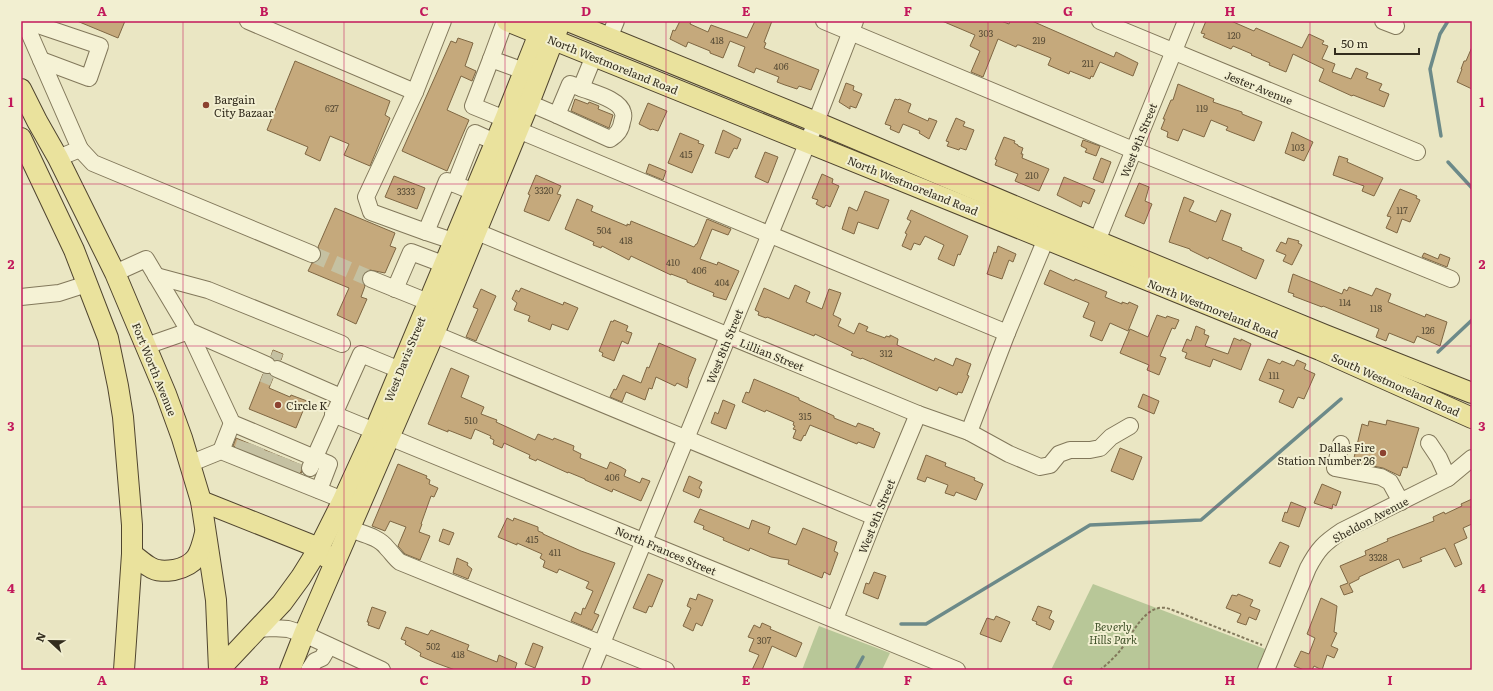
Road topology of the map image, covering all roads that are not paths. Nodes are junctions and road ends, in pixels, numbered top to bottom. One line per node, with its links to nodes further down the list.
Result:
1 (25, 21): 13 (street); 17 (street)
2 (248, 21): 21 (street)
3 (443, 21): 21 (street)
4 (506, 21): 12 (main road, North Westmoreland Road); 16 (street)
5 (568, 21): 9 (main road, North Westmoreland Road)
6 (824, 21): 11 (street)
7 (1100, 21): 14 (street, Jester Avenue)
8 (1186, 21): 14 (street, West 9th Street)
9 (590, 25): 10 (main road, North Westmoreland Road)
10 (613, 26): 24 (main road, North Westmoreland Road)
11 (852, 26): 24 (street, West 8th Street); 30 (street)
12 (549, 29): 15 (main road, North Westmoreland Road); 18 (main road, West Davis Street); 22 (main road, West Davis Street)
13 (27, 45): 17 (street)
14 (1174, 52): 30 (street, West 9th Street); 31 (street, Jester Avenue)
15 (594, 56): 19 (street); 28 (main road, North Westmoreland Road)
16 (491, 59): 18 (street); 25 (street)
17 (41, 60): 29 (street)
18 (524, 71): 25 (main road, West Davis Street)
19 (582, 88): 23 (street); 23 (street)
20 (21, 89): 32 (main road, Fort Worth Avenue)
21 (415, 92): 36 (street, Lillian Street)
22 (529, 103): 23 (street); 25 (main road, West Davis Street)
23 (556, 115)
24 (816, 122): 28 (street, West 8th Street); 35 (main road, North Westmoreland Road)
25 (511, 125): 27 (main road, West Davis Street); 37 (main road, West Davis Street); 38 (street)
26 (21, 138): 46 (main road)
27 (495, 142): 33 (street); 34 (main road, West Davis Street)
28 (807, 142): 35 (main road, North Westmoreland Road); 38 (street, West 8th Street)
29 (80, 149): 32 (street); 40 (street)
30 (1133, 150): 39 (street, West 9th Street); 45 (street)
31 (1417, 152)
32 (58, 158): 42 (main road, Fort Worth Avenue)
33 (455, 184): 34 (street); 36 (street)
34 (474, 192): 37 (main road, West Davis Street)
35 (1049, 231): 39 (main road, North Westmoreland Road); 51 (street)
36 (426, 232): 37 (street, Lillian Street)
37 (462, 232): 41 (main road, West Davis Street); 52 (main road, West Davis Street); 53 (street, Lillian Street)
38 (770, 234): 51 (street); 53 (street, West 8th Street)
39 (1093, 250): 54 (main road, North Westmoreland Road)
40 (312, 254)
41 (443, 264): 47 (street); 49 (main road, West Davis Street)
42 (115, 273): 43 (street); 46 (main road); 56 (main road, Fort Worth Avenue)
43 (156, 276): 50 (street); 55 (street)
44 (371, 279): 47 (street)
45 (1451, 279)
46 (87, 284): 48 (street); 84 (main road)
47 (395, 289): 49 (street)
48 (21, 297)
49 (428, 302): 57 (main road, West Davis Street)
50 (189, 331): 56 (street); 59 (street); 63 (street)
51 (1007, 333): 65 (street)
52 (434, 334): 66 (main road, West Davis Street); 67 (street)
53 (728, 336): 61 (street, Lillian Street); 67 (street, West 8th Street)
54 (1322, 343): 58 (main road, South Westmoreland Road); 62 (main road, South Westmoreland Road)
55 (342, 344)
56 (146, 346): 73 (main road, Fort Worth Avenue)
57 (400, 370): 59 (street); 66 (main road, West Davis Street)
58 (1472, 393)
59 (341, 397): 60 (street)
60 (333, 414): 66 (street, North Frances Street); 71 (street)
61 (918, 414): 65 (street, Lillian Street); 79 (street, West 9th Street)
62 (1472, 418)
63 (232, 423): 70 (street); 71 (street)
64 (1130, 426): 65 (street, Lillian Street)
65 (969, 432)
66 (382, 433): 76 (main road, West Davis Street); 80 (main road, West Davis Street); 82 (street, North Frances Street)
67 (686, 439): 79 (street); 82 (street, West 8th Street)
68 (1341, 444): 78 (street)
69 (1428, 444): 74 (street)
70 (221, 451): 71 (street); 73 (street)
71 (275, 458): 75 (street); 75 (street)
72 (1472, 458): 74 (street, Sheldon Avenue)
73 (189, 464): 77 (main road, Fort Worth Avenue)
74 (1448, 478): 78 (street, Sheldon Avenue)
75 (319, 490): 76 (street)
76 (343, 500): 83 (main road, West Davis Street)
77 (201, 501): 81 (main road, Fort Worth Avenue); 83 (main road)
78 (1401, 502): 99 (street, Sheldon Avenue)
79 (875, 517): 86 (street, West 9th Street)
80 (350, 529): 85 (main road, West Davis Street); 89 (street)
81 (206, 531): 84 (main road); 92 (main road, Fort Worth Avenue)
82 (644, 541): 86 (street, North Frances Street); 89 (street, West 8th Street)
83 (319, 548): 85 (main road); 87 (main road, West Davis Street)
84 (132, 554): 91 (main road)
85 (330, 574): 88 (main road, West Davis Street)
86 (835, 619): 98 (street, North Frances Street)
87 (257, 628): 88 (street); 92 (main road, West Davis Street)
88 (304, 634): 90 (street); 93 (main road, West Davis Street)
89 (602, 644): 96 (street, West 8th Street); 97 (street)
90 (329, 646): 94 (street); 95 (street)
91 (124, 670)
92 (219, 670)
93 (290, 670)
94 (309, 670)
95 (382, 670)
96 (591, 670)
97 (666, 670)
98 (957, 670)
99 (1266, 670)

